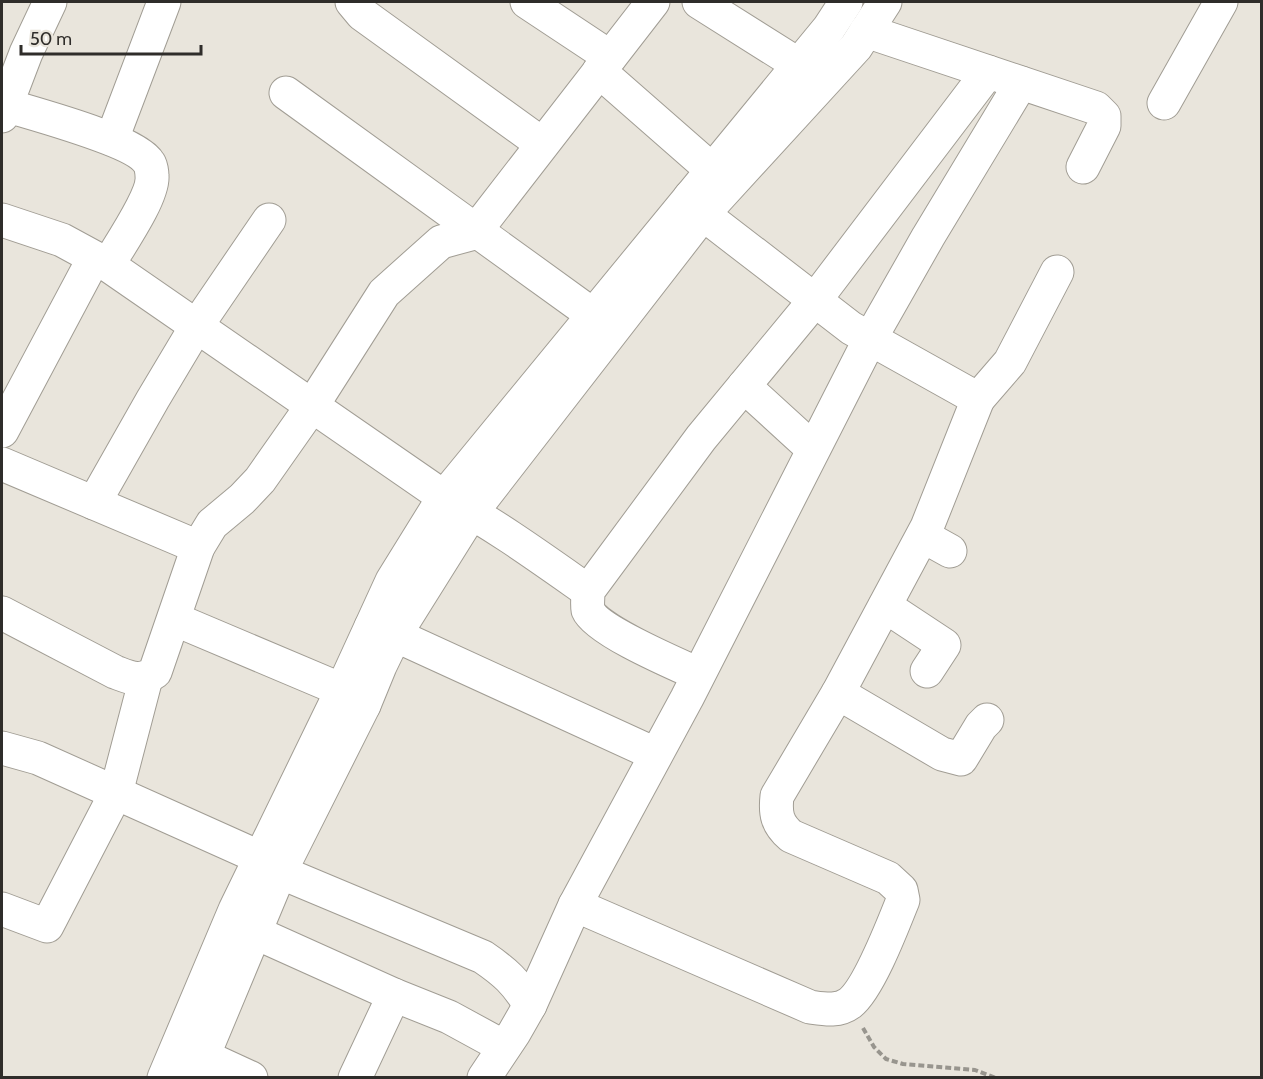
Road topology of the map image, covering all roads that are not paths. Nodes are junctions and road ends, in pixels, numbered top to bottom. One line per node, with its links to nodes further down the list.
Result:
1 (50, 2): 17 (street)
2 (164, 2): 18 (street)
3 (352, 2): 19 (street)
4 (527, 2): 11 (street)
5 (653, 2): 11 (street)
6 (699, 2): 12 (street)
7 (846, 2): 12 (street)
8 (885, 2): 10 (street)
9 (1221, 2): 16 (street)
10 (866, 31): 13 (street); 22 (street)
11 (604, 64): 19 (street); 21 (street)
12 (799, 65): 21 (street)
13 (988, 72): 14 (street); 28 (street)
14 (1021, 83): 20 (street); 31 (street)
15 (286, 93): 25 (street)
16 (1164, 103)
17 (3, 109): 18 (street)
18 (112, 139): 26 (street)
19 (542, 144): 25 (street)
20 (1083, 167)
21 (712, 170): 22 (street)
22 (697, 205): 28 (street); 29 (street); 40 (street)
23 (2, 220): 26 (street)
24 (269, 220): 30 (street)
25 (477, 229): 29 (street); 34 (street)
26 (101, 262): 30 (street); 35 (street)
27 (1057, 272): 33 (street)
28 (815, 300): 31 (street); 32 (street)
29 (593, 315): 38 (street)
30 (196, 327): 34 (street); 39 (street)
31 (870, 339): 33 (street); 36 (street)
32 (744, 386): 36 (street); 42 (street)
33 (978, 399): 43 (street)
34 (312, 406): 38 (street); 41 (street)
35 (2, 431)
36 (813, 449): 48 (street)
37 (5, 474): 39 (street)
38 (444, 497): 40 (street); 46 (street)
39 (94, 503): 41 (street)
40 (472, 512): 42 (street); 46 (street)
41 (198, 547): 45 (street)
42 (588, 591): 48 (street)
43 (885, 606): 47 (street); 50 (street)
44 (2, 613): 49 (street)
45 (174, 619): 49 (street); 51 (street)
46 (383, 631): 51 (street); 54 (street)
47 (927, 671)
48 (698, 674): 54 (street)
49 (146, 678): 55 (street)
50 (838, 693): 52 (street); 57 (street)
51 (353, 698): 56 (street)
52 (987, 720)
53 (3, 751): 55 (street)
54 (655, 754): 57 (street)
55 (116, 793): 56 (street); 58 (street)
56 (271, 865): 59 (street); 61 (street); 64 (street)
57 (575, 905): 61 (street)
58 (2, 909)
59 (254, 932): 60 (street); 63 (street)
60 (394, 995): 62 (street); 66 (street)
61 (530, 1005): 62 (street)
62 (504, 1047): 67 (street)
63 (198, 1067): 65 (street)
64 (164, 1077)
65 (250, 1077)
66 (355, 1077)
67 (484, 1077)

